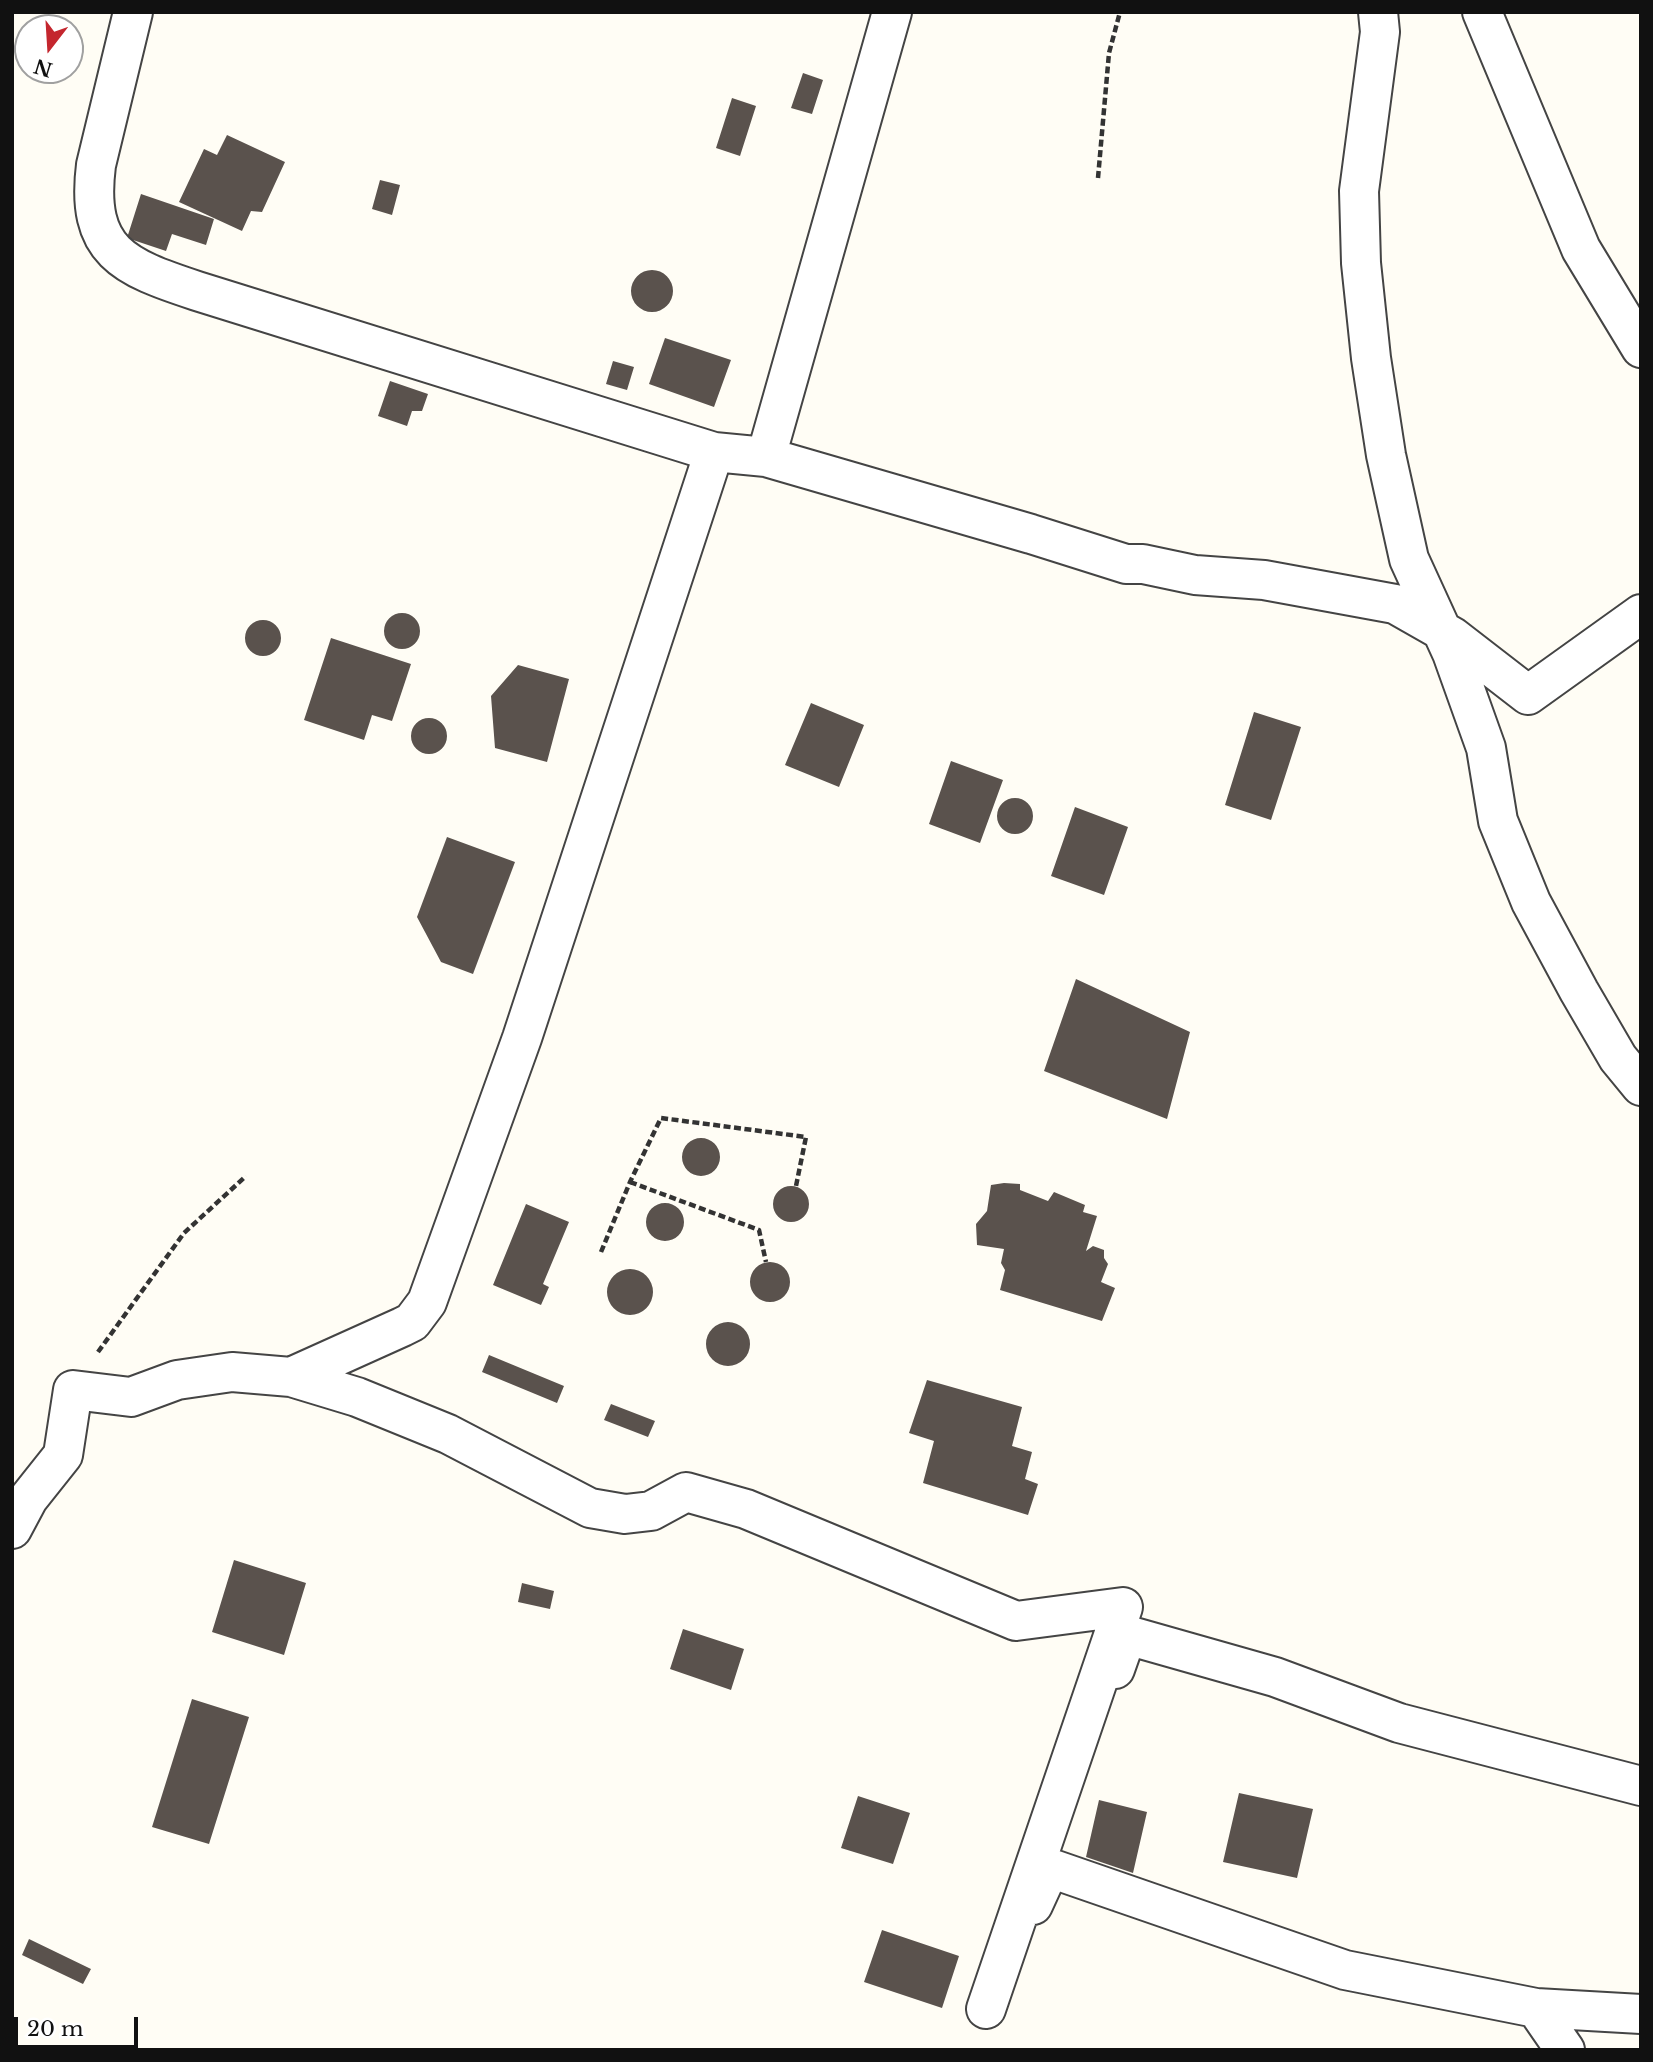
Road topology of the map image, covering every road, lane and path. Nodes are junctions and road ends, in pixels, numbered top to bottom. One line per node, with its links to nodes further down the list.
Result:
1 (133, 12): 10 (street)
2 (892, 12): 11 (street)
3 (1120, 12): 8 (path)
4 (1378, 12): 13 (street)
5 (1466, 12): 7 (street)
6 (1482, 12): 7 (street)
7 (1499, 53): 9 (street)
8 (1098, 178)
9 (1641, 348)
10 (714, 452): 11 (street); 20 (street)
11 (766, 457): 13 (street)
12 (1641, 614): 13 (street)
13 (1441, 631): 14 (street)
14 (1641, 1086)
15 (246, 1176): 21 (path)
16 (630, 1182): 17 (path); 18 (path); 19 (path)
17 (796, 1186)
18 (601, 1252)
19 (766, 1262)
20 (291, 1377): 21 (street); 24 (street)
21 (73, 1390): 22 (street)
22 (12, 1529)
23 (1641, 1786): 24 (street)
24 (1050, 1868): 25 (street)
25 (1536, 2008): 26 (street); 27 (street)
26 (1641, 2014)
27 (1565, 2050)

